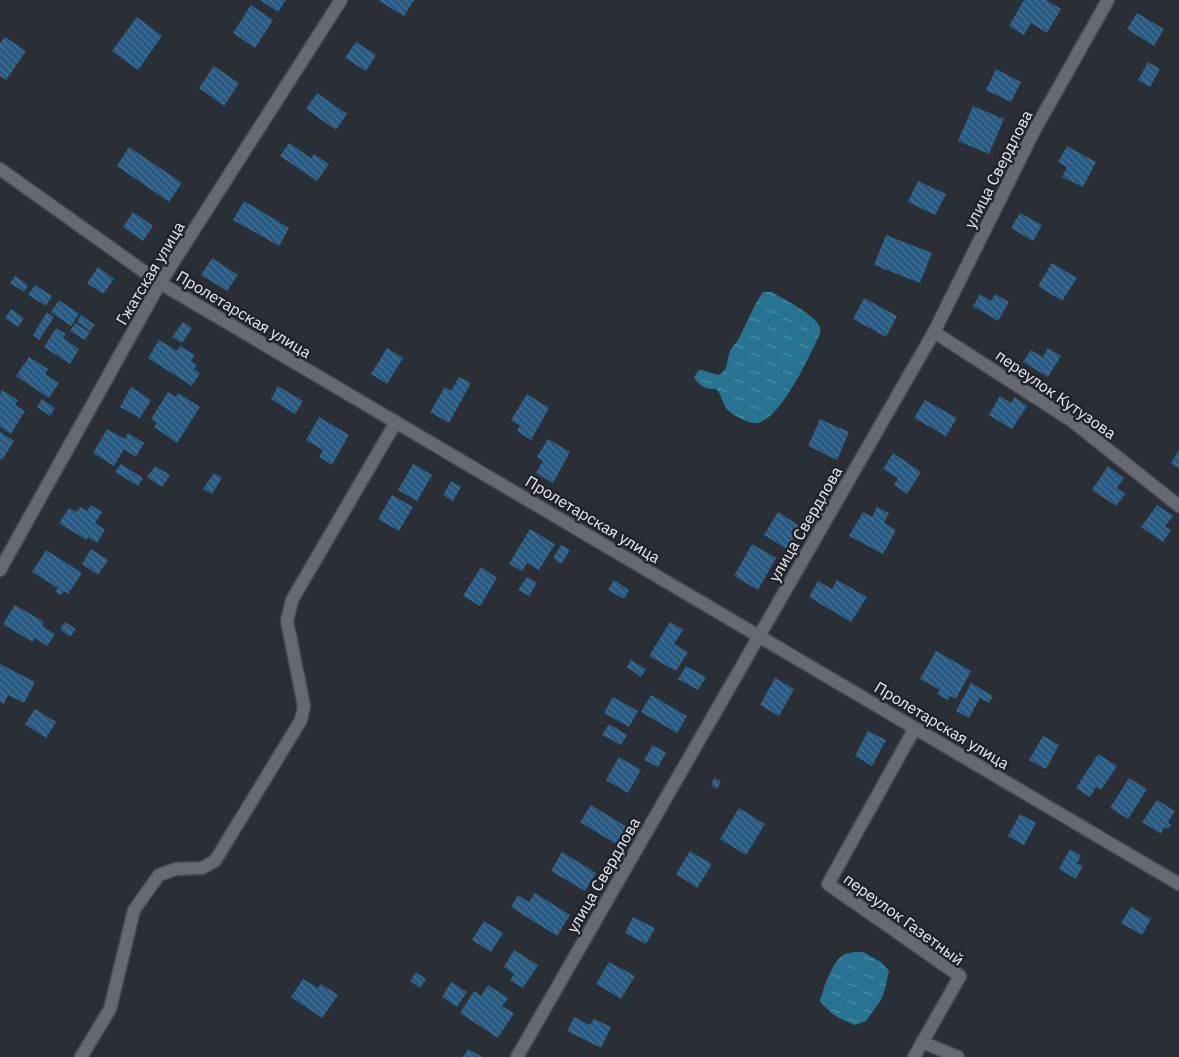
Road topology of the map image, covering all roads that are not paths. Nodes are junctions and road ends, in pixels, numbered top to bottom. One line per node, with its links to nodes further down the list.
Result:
1 (341, 0): 4 (street, Гжатская улица)
2 (1108, 0): 5 (street, улица Свердлова)
3 (0, 169): 4 (street, Пролетарская улица)
4 (160, 283): 6 (street, Пролетарская улица); 8 (street, Гжатская улица)
5 (934, 332): 7 (street, переулок Кутузова); 9 (street, улица Свердлова)
6 (396, 422): 9 (street, Пролетарская улица); 13 (street)
7 (1179, 506)
8 (0, 570)
9 (759, 636): 10 (street, Пролетарская улица); 14 (street, улица Свердлова)
10 (915, 728): 11 (street, Пролетарская улица); 12 (street, переулок Газетный)
11 (1179, 884)
12 (922, 1042): 15 (street, переулок Газетный); 16 (street)
13 (81, 1057)
14 (517, 1057)
15 (914, 1057)
16 (958, 1057)

